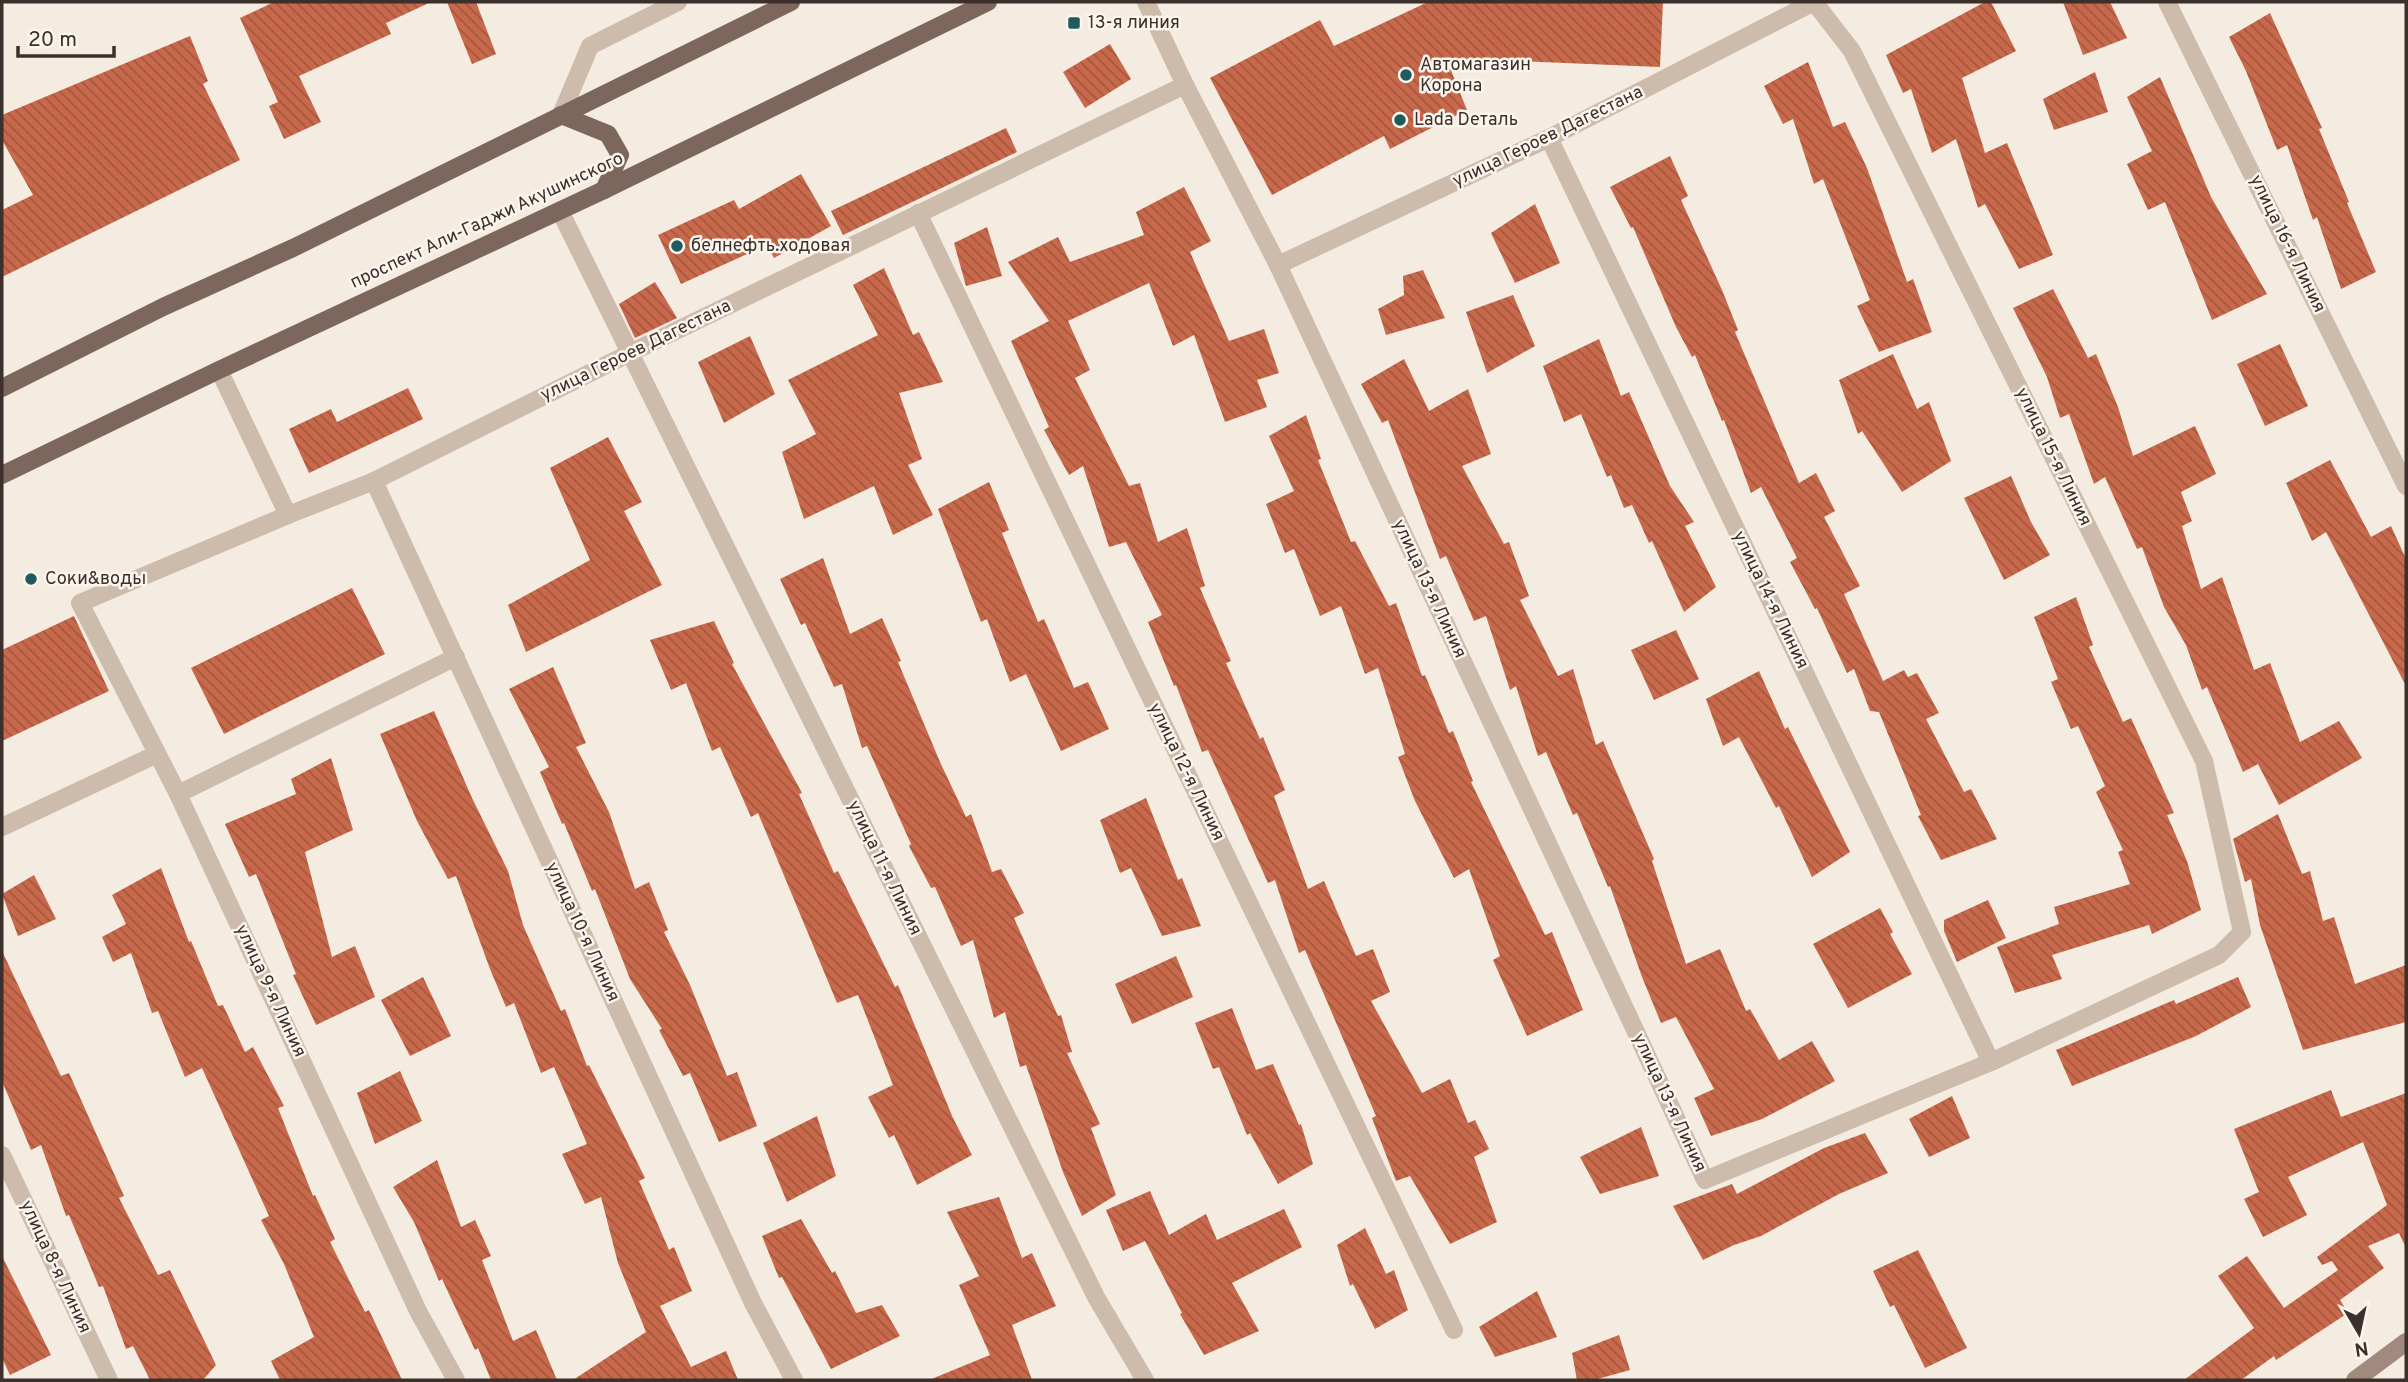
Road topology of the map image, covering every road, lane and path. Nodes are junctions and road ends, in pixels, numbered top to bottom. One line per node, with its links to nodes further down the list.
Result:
1 (678, 2): 8 (street)
2 (791, 2): 8 (main road)
3 (988, 2): 10 (main road, проспект Али-Гаджи Акушинского)
4 (1146, 2): 7 (street, улица 13-я Линия)
5 (1814, 2): 9 (street, улица Героев Дагестана); 26 (street, улица 15-я Линия)
6 (2167, 2): 19 (street, улица 16-я Линия)
7 (1185, 85): 12 (street, улица Героев Дагестана); 13 (street, улица 13-я Линия)
8 (561, 115): 10 (main road); 16 (main road)
9 (1549, 138): 13 (street, улица Героев Дагестана); 26 (street, улица 14-я Линия)
10 (604, 190): 11 (main road, проспект Али-Гаджи Акушинского)
11 (560, 211): 14 (street, улица 11-я Линия); 15 (main road, проспект Али-Гаджи Акушинского)
12 (918, 213): 14 (street, улица Героев Дагестана); 28 (street, улица 12-я Линия)
13 (1278, 265): 26 (street, улица 13-я Линия)
14 (630, 353): 18 (street, улица Героев Дагестана); 33 (street, улица 11-я Линия)
15 (219, 370): 17 (main road, проспект Али-Гаджи Акушинского); 20 (street)
16 (2, 388)
17 (2, 475)
18 (374, 481): 20 (street, улица Героев Дагестана); 22 (street, улица 10-я Линия)
19 (2406, 486)
20 (288, 515): 21 (street, улица Героев Дагестана)
21 (80, 603): 23 (street, улица 9-я Линия)
22 (456, 657): 24 (street); 32 (street, улица 10-я Линия)
23 (158, 754): 24 (street, улица 9-я Линия); 25 (street)
24 (178, 794): 31 (street, улица 9-я Линия)
25 (2, 827)
26 (1991, 1062)
27 (2, 1155): 30 (street, улица 8-я Линия)
28 (1454, 1331)
29 (2406, 1342): 34 (main road)
30 (109, 1380)
31 (456, 1380)
32 (794, 1380)
33 (1145, 1380)
34 (2356, 1380)

